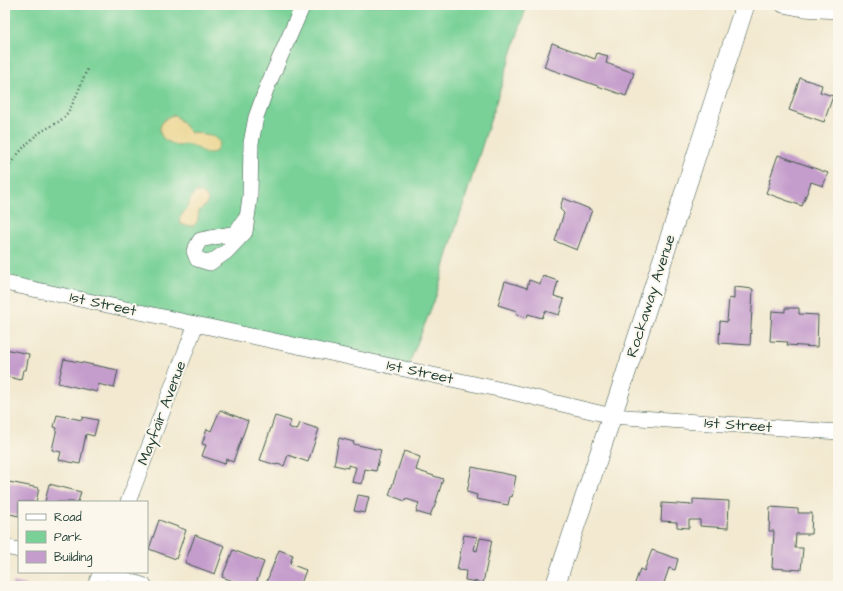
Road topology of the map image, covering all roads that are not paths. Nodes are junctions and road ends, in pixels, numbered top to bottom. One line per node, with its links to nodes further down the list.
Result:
1 (303, 5): 5 (street)
2 (744, 5): 8 (main road, Rockaway Avenue)
3 (783, 5): 4 (street)
4 (838, 11)
5 (247, 217)
6 (5, 283): 7 (street, 1st Street)
7 (196, 324): 8 (street, 1st Street); 10 (street, Mayfair Avenue)
8 (612, 416): 9 (street, 1st Street); 17 (main road, Rockaway Avenue)
9 (838, 432)
10 (128, 501)
11 (5, 547): 12 (street)
12 (18, 550)
13 (101, 573): 15 (street)
14 (108, 573): 16 (street)
15 (95, 586)
16 (145, 586)
17 (555, 586)

